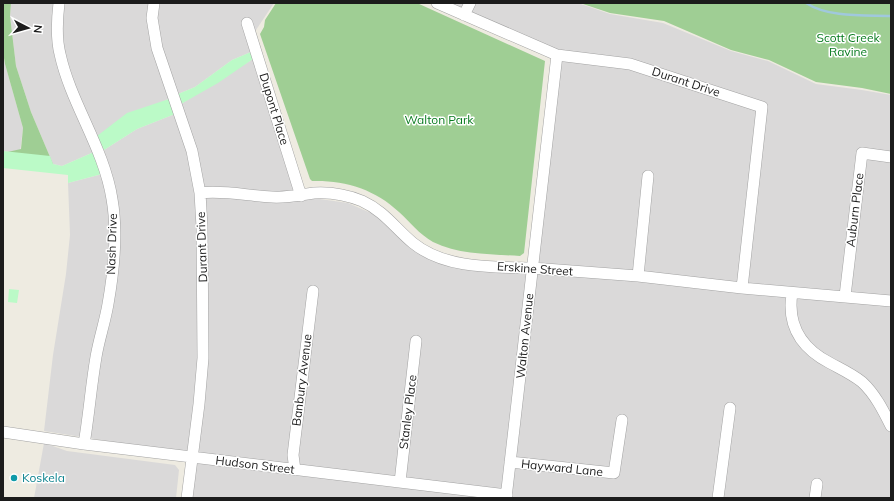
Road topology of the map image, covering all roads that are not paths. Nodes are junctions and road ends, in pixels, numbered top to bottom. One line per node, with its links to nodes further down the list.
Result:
1 (59, 3): 24 (street, Nash Drive)
2 (154, 3): 10 (street, Durant Drive)
3 (437, 3): 5 (street, Durant Drive)
4 (470, 3): 5 (street)
5 (464, 15): 7 (street, Durant Drive)
6 (247, 23): 11 (street, Dupont Place)
7 (557, 55): 12 (street, Walton Avenue); 14 (street, Durant Drive)
8 (891, 157): 17 (street, Auburn Place)
9 (648, 176): 13 (street)
10 (200, 193): 11 (street, Erskine Street); 25 (street, Durant Drive)
11 (301, 196): 12 (street, Erskine Street)
12 (532, 268): 13 (street, Erskine Street); 26 (street, Walton Avenue)
13 (638, 276): 14 (street, Erskine Street)
14 (742, 288): 16 (street, Erskine Street)
15 (313, 291): 27 (street, Banbury Avenue)
16 (792, 293): 17 (street, Erskine Street); 22 (street)
17 (845, 296): 18 (street, Erskine Street)
18 (891, 301)
19 (416, 341): 28 (street, Stanley Place)
20 (730, 408): 32 (street)
21 (622, 420): 26 (street, Hayward Lane)
22 (891, 426)
23 (3, 432): 24 (street, Hudson Street)
24 (84, 444): 25 (street, Hudson Street)
25 (192, 457): 27 (street, Hudson Street); 31 (street, Durant Drive)
26 (510, 462): 30 (street, Walton Avenue)
27 (295, 470): 28 (street, Hudson Street)
28 (400, 482): 30 (street, Hudson Street)
29 (817, 484): 33 (street)
30 (507, 496)
31 (187, 498)
32 (718, 498)
33 (815, 498)

